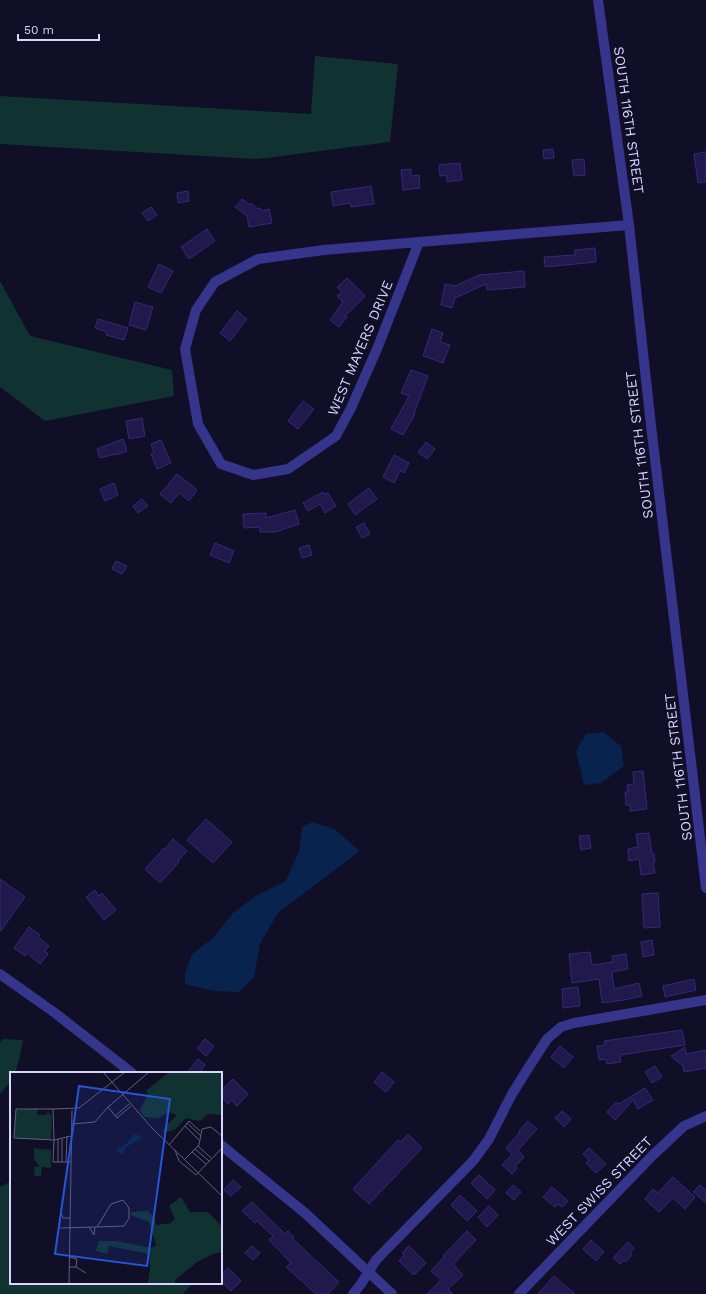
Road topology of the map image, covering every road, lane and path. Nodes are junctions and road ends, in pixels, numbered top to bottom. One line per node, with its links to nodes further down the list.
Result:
1 (598, 0): 2 (street, SOUTH 116TH STREET)
2 (630, 225): 3 (street, WEST MAYERS DRIVE); 4 (street, SOUTH 116TH STREET)
3 (419, 242): 3 (street, WEST MAYERS DRIVE)
4 (706, 888)
5 (0, 974): 7 (street)
6 (706, 1000): 10 (street)
7 (131, 1072)
8 (706, 1116): 13 (street, WEST SWISS STREET)
9 (222, 1146): 10 (street)
10 (369, 1272): 11 (street); 12 (street)
11 (352, 1294)
12 (392, 1294)
13 (519, 1294)

